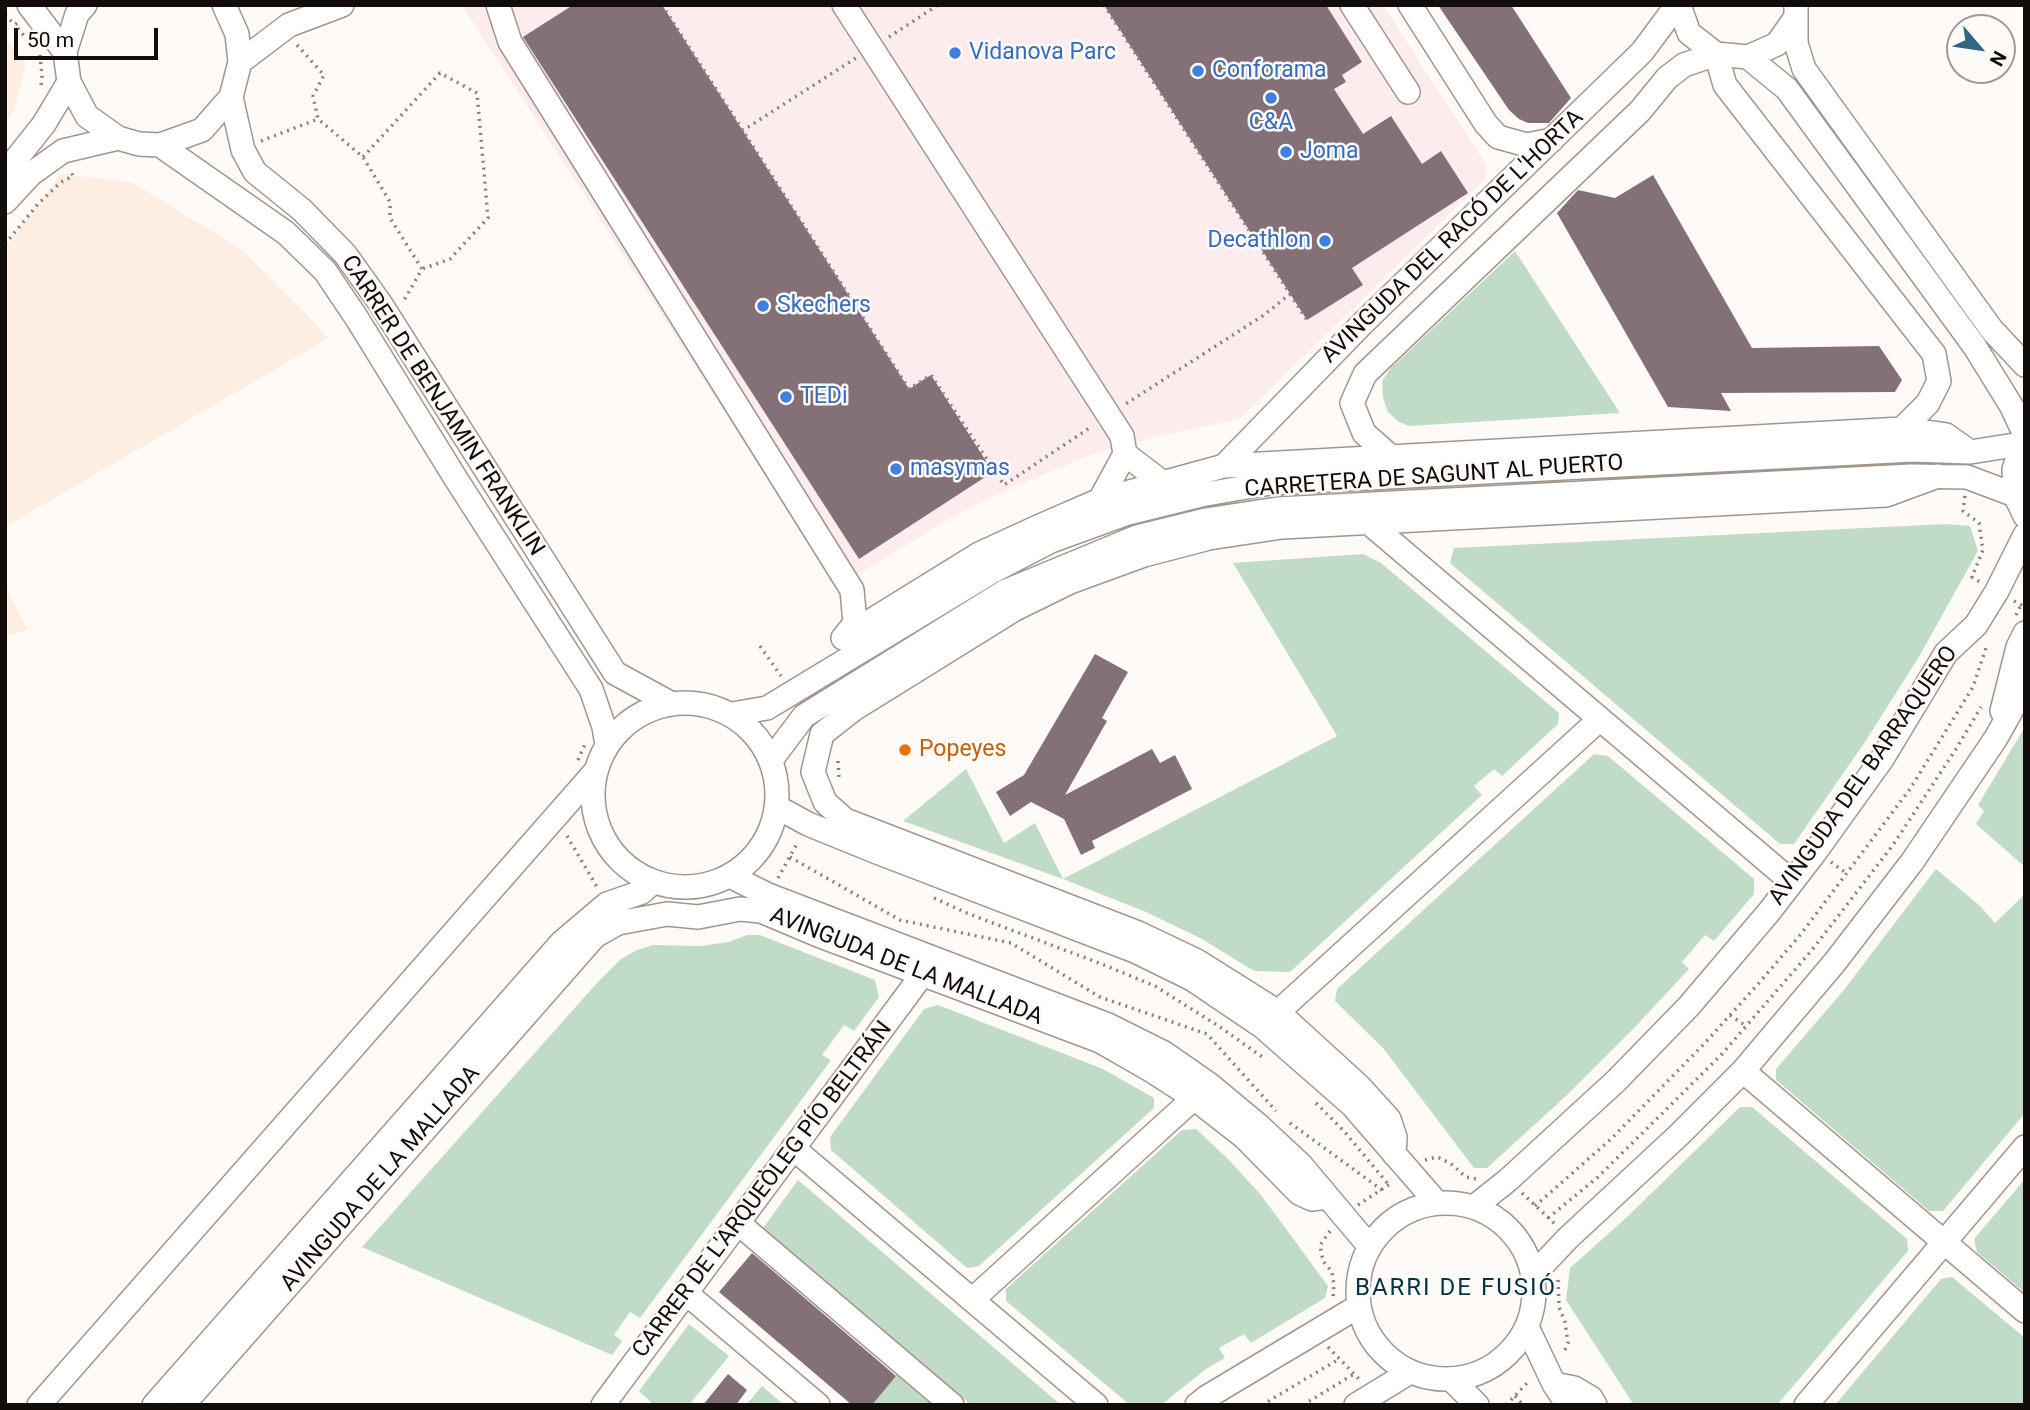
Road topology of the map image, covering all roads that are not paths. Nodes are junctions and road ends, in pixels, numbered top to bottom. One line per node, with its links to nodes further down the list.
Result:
1 (85, 5): 11 (street)
2 (224, 5): 14 (street)
3 (342, 5): 14 (street)
4 (498, 5): 38 (street)
5 (844, 5): 27 (street)
6 (1352, 5): 16 (street)
7 (1410, 5): 19 (street)
8 (1678, 5): 12 (street); 19 (street, AVINGUDA DEL RACÓ DE L'HORTA)
9 (30, 8): 11 (street)
10 (1796, 11): 13 (street); 23 (street)
11 (65, 52): 15 (street)
12 (1716, 54): 13 (street); 24 (street); 28 (street, AVINGUDA DEL RACÓ DE L'HORTA)
13 (1748, 57): 25 (street)
14 (240, 62): 17 (street)
15 (69, 82): 18 (street); 21 (street)
16 (1408, 92)
17 (231, 97): 20 (street); 43 (street, CARRER DE BENJAMIN FRANKLIN)
18 (118, 138): 20 (street); 22 (street)
19 (1552, 140): 29 (street, AVINGUDA DEL RACÓ DE L'HORTA)
20 (160, 145): 47 (street, CARRER DE BENJAMIN FRANKLIN)
21 (5, 173)
22 (5, 202)
23 (2025, 365)
24 (1902, 429): 26 (street); 28 (street)
25 (2024, 439): 26 (street, CARRETERA DE SAGUNT AL PUERTO); 32 (street)
26 (1970, 452): 39 (street, CARRETERA DE SAGUNT AL PUERTO)
27 (1125, 454): 31 (street); 33 (street)
28 (1390, 456): 29 (street)
29 (1224, 466): 31 (street)
30 (1938, 476): 32 (street, CARRETERA DE SAGUNT AL PUERTO); 35 (street); 41 (street, CARRETERA DE SAGUNT AL PUERTO)
31 (1163, 483): 33 (street)
32 (2015, 495): 34 (street)
33 (1100, 500): 38 (street)
34 (2025, 516)
35 (1368, 522): 42 (street); 45 (street)
36 (2025, 535): 55 (street, AVINGUDA DEL BARRAQUERO)
37 (2020, 625): 46 (street)
38 (843, 638): 39 (street)
39 (832, 670): 44 (street, CARRETERA DE SAGUNT AL PUERTO)
40 (2025, 686): 46 (street)
41 (840, 695): 42 (street); 48 (street, CARRETERA DE SAGUNT AL PUERTO)
42 (873, 697): 51 (street)
43 (670, 703): 44 (street); 47 (street)
44 (732, 714): 48 (street)
45 (1600, 719): 55 (street); 61 (street)
46 (1996, 738): 62 (street)
47 (607, 745): 49 (street)
48 (771, 760): 50 (street)
49 (594, 773): 54 (street); 84 (street)
50 (777, 807): 52 (street); 53 (street)
51 (883, 835): 52 (street); 61 (street)
52 (862, 846): 66 (street)
53 (730, 876): 54 (street); 56 (street, AVINGUDA DE LA MALLADA)
54 (653, 882): 58 (street)
55 (1792, 882): 69 (street, AVINGUDA DEL BARRAQUERO)
56 (807, 910): 57 (street); 68 (street, AVINGUDA DE LA MALLADA)
57 (818, 935): 59 (street, AVINGUDA DE LA MALLADA); 60 (street, AVINGUDA DE LA MALLADA)
58 (558, 946): 60 (street); 85 (street)
59 (922, 975): 63 (street, AVINGUDA DE LA MALLADA); 65 (street, CARRER DE L'ARQUEÒLEG PÍO BELTRÁN)
60 (554, 983): 86 (street, AVINGUDA DE LA MALLADA)
61 (1278, 1012): 66 (street)
62 (1743, 1071): 71 (street); 73 (street)
63 (1195, 1098): 68 (street, AVINGUDA DE LA MALLADA); 75 (street)
64 (2025, 1147): 71 (street)
65 (793, 1149): 70 (street, CARRER DE L'ARQUEÒLEG PÍO BELTRÁN); 75 (street)
66 (1401, 1163): 67 (street)
67 (1437, 1203): 69 (street); 72 (street)
68 (1335, 1206): 72 (street, AVINGUDA DE LA MALLADA)
69 (1474, 1207): 73 (street)
70 (738, 1223): 74 (street, CARRER DE L'ARQUEÒLEG PÍO BELTRÁN); 88 (street)
71 (1944, 1242): 77 (street); 94 (street)
72 (1370, 1247): 76 (street)
73 (1533, 1275): 78 (street)
74 (686, 1293): 82 (street, CARRER DE L'ARQUEÒLEG PÍO BELTRÁN); 87 (street)
75 (972, 1300): 89 (street)
76 (1359, 1306): 79 (street); 90 (street)
77 (2025, 1311)
78 (1527, 1327): 80 (street); 81 (street)
79 (1410, 1372): 81 (street); 83 (street)
80 (1549, 1374): 92 (street); 93 (street)
81 (1452, 1380): 91 (street)
82 (616, 1400)
83 (1365, 1400)
84 (39, 1405)
85 (154, 1405)
86 (183, 1405)
87 (818, 1405)
88 (952, 1405)
89 (1096, 1405)
90 (1197, 1405)
91 (1477, 1405)
92 (1568, 1405)
93 (1595, 1405)
94 (1806, 1405)

